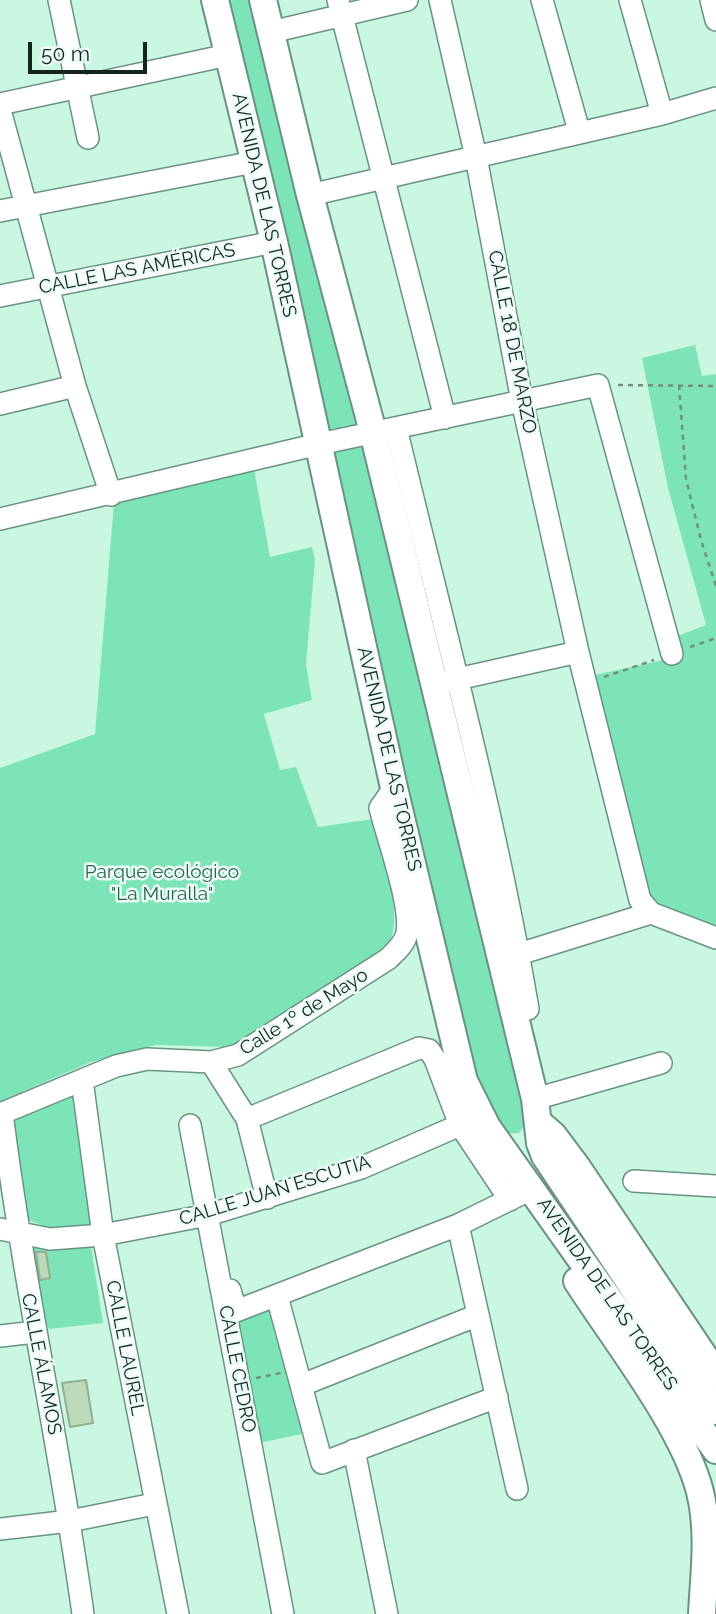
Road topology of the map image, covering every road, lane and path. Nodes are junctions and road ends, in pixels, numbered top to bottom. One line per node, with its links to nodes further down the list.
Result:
1 (59, 0): 13 (street)
2 (215, 0): 12 (main road, AVENIDA DE LAS TORRES)
3 (263, 0): 11 (main road, AVENIDA DE LAS TORRES)
4 (407, 0): 9 (street)
5 (440, 0): 20 (street, CALLE 18 DE MARZO)
6 (542, 0): 18 (street)
7 (631, 0): 17 (street)
8 (711, 0): 10 (street)
9 (340, 7): 11 (street); 22 (street)
10 (716, 20)
11 (271, 32): 23 (main road, AVENIDA DE LAS TORRES)
12 (228, 55): 13 (street); 21 (main road, AVENIDA DE LAS TORRES)
13 (77, 85): 15 (street); 19 (street)
14 (716, 98): 17 (street)
15 (0, 104)
16 (0, 110): 24 (street)
17 (662, 114): 18 (street)
18 (579, 131): 20 (street)
19 (88, 138)
20 (477, 157): 22 (street); 33 (street, CALLE 18 DE MARZO)
21 (254, 162): 24 (street); 26 (main road, AVENIDA DE LAS TORRES)
22 (384, 178): 23 (street); 35 (street)
23 (310, 195): 36 (main road, AVENIDA DE LAS TORRES)
24 (25, 205): 25 (street); 27 (street)
25 (0, 211)
26 (274, 242): 27 (street, CALLE LAS AMÉRICAS); 37 (main road, AVENIDA DE LAS TORRES)
27 (48, 286): 28 (street, CALLE LAS AMÉRICAS); 30 (street)
28 (0, 296)
29 (598, 385): 31 (path); 33 (street); 43 (street)
30 (75, 386): 34 (street); 38 (street)
31 (678, 386): 32 (path); 40 (path)
32 (716, 386)
33 (522, 401): 35 (street); 42 (street, CALLE 18 DE MARZO)
34 (0, 404)
35 (445, 418): 36 (street)
36 (384, 430): 37 (street); 44 (main road, AVENIDA DE LAS TORRES)
37 (319, 444): 38 (street); 46 (main road, AVENIDA DE LAS TORRES)
38 (111, 495): 39 (street)
39 (0, 519)
40 (716, 586)
41 (716, 638): 43 (path)
42 (578, 652): 44 (street); 45 (street, CALLE 18 DE MARZO)
43 (672, 654): 45 (path)
44 (445, 682): 49 (street); 54 (main road, AVENIDA DE LAS TORRES)
45 (587, 683): 47 (street, CALLE 18 DE MARZO)
46 (394, 788): 51 (street, Calle 1º de Mayo); 59 (main road, AVENIDA DE LAS TORRES)
47 (651, 913): 48 (street); 49 (street)
48 (716, 938)
49 (519, 954): 50 (street)
50 (528, 1009)
51 (211, 1062): 53 (street, Calle 1º de Mayo); 56 (street)
52 (661, 1063): 54 (street)
53 (82, 1080): 55 (street, Calle 1º de Mayo); 67 (street, CALLE LAUREL)
54 (536, 1110): 59 (main road); 73 (main road); 77 (main road, AVENIDA DE LAS TORRES)
55 (1, 1113): 66 (street, CALLE ÁLAMOS)
56 (247, 1119): 58 (street); 63 (street)
57 (190, 1125): 64 (street, CALLE CEDRO)
58 (460, 1125): 62 (street); 63 (street, CALLE JUAN ESCUTIA)
59 (508, 1152): 62 (main road); 79 (main road, AVENIDA DE LAS TORRES)
60 (634, 1181): 61 (street)
61 (716, 1186)
62 (515, 1197): 65 (street); 88 (main road)
63 (267, 1198): 64 (street, CALLE JUAN ESCUTIA)
64 (208, 1215): 67 (street, CALLE JUAN ESCUTIA); 68 (street, CALLE CEDRO)
65 (458, 1225): 69 (street); 70 (street)
66 (8, 1230): 67 (street, CALLE JUAN ESCUTIA); 71 (street, CALLE ÁLAMOS)
67 (103, 1235): 81 (street, CALLE LAUREL)
68 (216, 1261): 69 (street); 75 (street, CALLE CEDRO)
69 (276, 1296): 74 (street)
70 (478, 1315): 74 (street); 76 (street)
71 (35, 1332): 72 (street); 82 (street, CALLE ÁLAMOS)
72 (0, 1336)
73 (716, 1374)
74 (300, 1378): 75 (path); 78 (street)
75 (239, 1382): 86 (street, CALLE CEDRO)
76 (496, 1397): 78 (street); 80 (street)
77 (716, 1411)
78 (354, 1450): 87 (street)
79 (716, 1450)
80 (517, 1489)
81 (154, 1504): 82 (street); 85 (street, CALLE LAUREL)
82 (70, 1521): 83 (street); 84 (street, CALLE ÁLAMOS)
83 (0, 1529)
84 (83, 1614)
85 (178, 1614)
86 (283, 1614)
87 (387, 1614)
88 (702, 1614)

